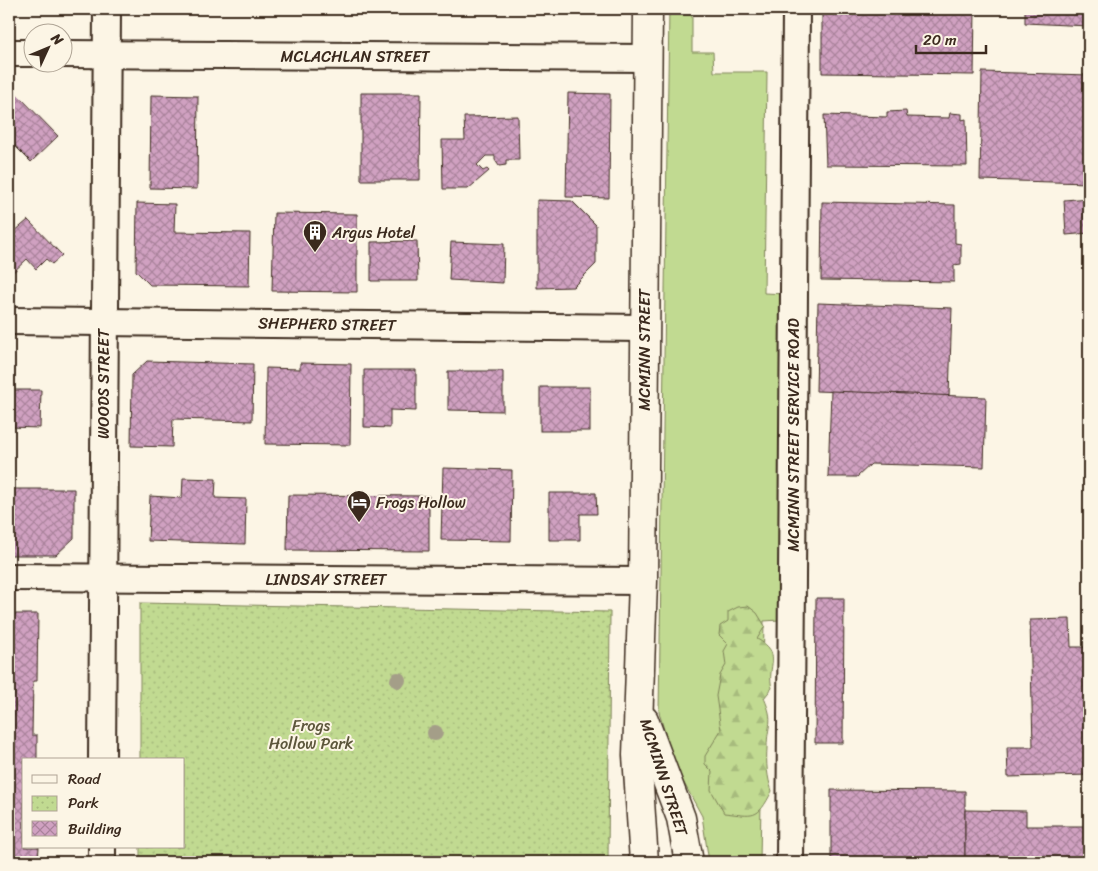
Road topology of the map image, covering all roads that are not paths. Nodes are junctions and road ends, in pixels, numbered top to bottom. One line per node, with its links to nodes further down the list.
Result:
1 (107, 9): 7 (street, WOODS STREET)
2 (648, 9): 8 (street, MCMINN STREET)
3 (796, 9): 21 (street, MCMINN STREET SERVICE ROAD)
4 (9, 53): 5 (street)
5 (22, 53)
6 (72, 54): 7 (street, MCLACHLAN STREET)
7 (106, 54): 8 (street, MCLACHLAN STREET); 10 (street, WOODS STREET)
8 (647, 58): 11 (street, MCMINN STREET)
9 (9, 321): 10 (street, SHEPHERD STREET)
10 (103, 322): 11 (street, SHEPHERD STREET); 13 (street, WOODS STREET)
11 (644, 328): 14 (street, MCMINN STREET)
12 (9, 577): 13 (street, LINDSAY STREET)
13 (102, 578): 14 (street, LINDSAY STREET); 16 (street, WOODS STREET)
14 (643, 582): 15 (street, MCMINN STREET)
15 (640, 692): 19 (street, MCMINN STREET); 20 (street, MCMINN STREET)
16 (102, 758)
17 (102, 848): 18 (street)
18 (102, 862)
19 (644, 862)
20 (689, 862)
21 (790, 862)

